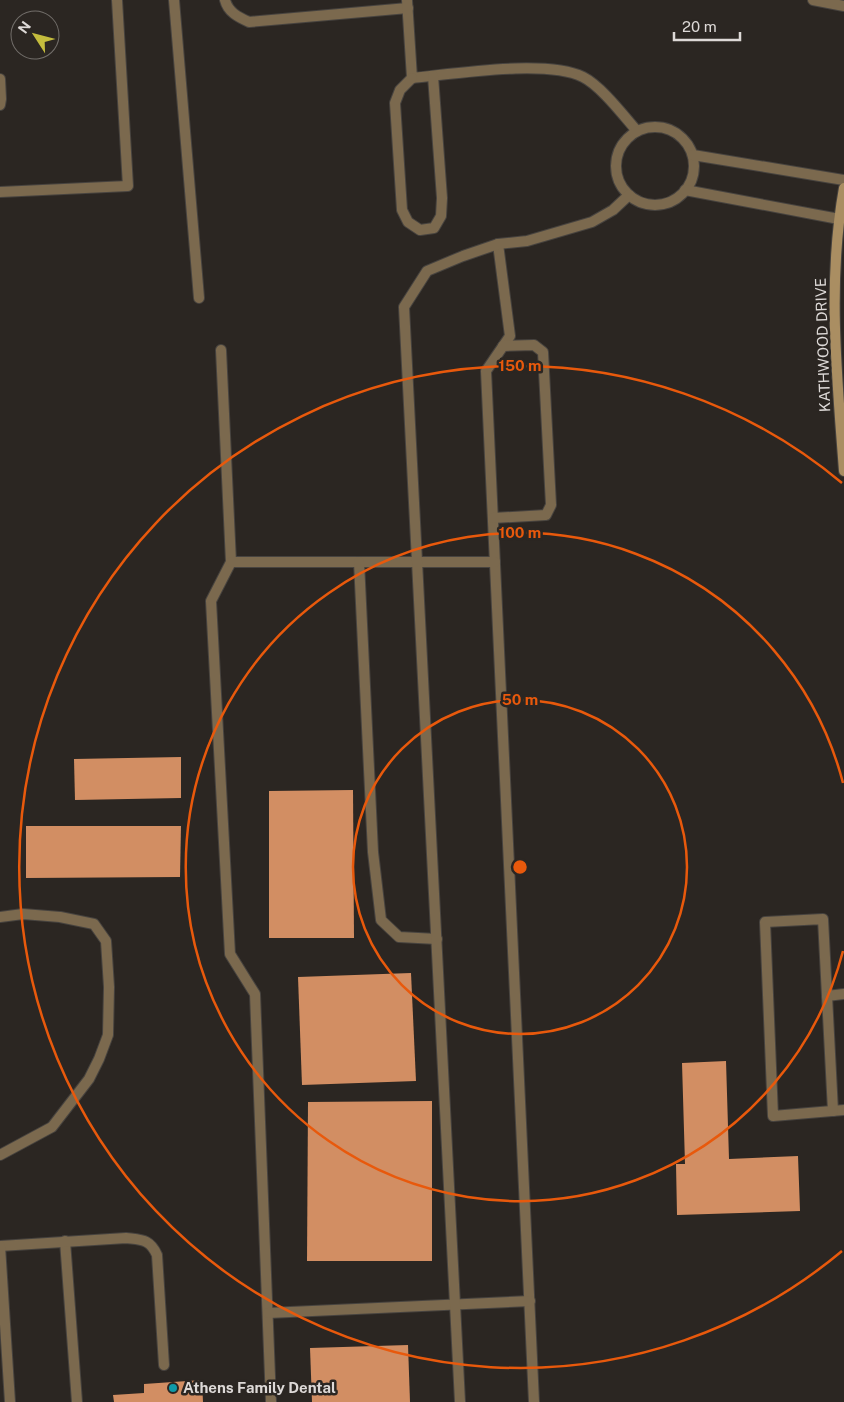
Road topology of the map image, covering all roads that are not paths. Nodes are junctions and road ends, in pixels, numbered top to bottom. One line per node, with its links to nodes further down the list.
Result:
1 (117, 0): 16 (street)
2 (174, 0): 20 (street)
3 (225, 0): 5 (street)
4 (813, 0): 6 (street)
5 (407, 4): 8 (street)
6 (844, 6)
7 (433, 76): 8 (street); 8 (street); 11 (street)
8 (412, 78)
9 (0, 79): 10 (street)
10 (0, 105)
11 (637, 131): 12 (street); 17 (street)
12 (693, 156): 13 (street); 15 (street)
13 (844, 180)
14 (844, 188): 18 (street, KATHWOOD DRIVE)
15 (685, 190): 17 (street); 18 (street)
16 (0, 192)
17 (629, 195): 19 (street)
18 (839, 219): 23 (street, KATHWOOD DRIVE)
19 (498, 244): 21 (street); 27 (street)
20 (199, 298)
21 (503, 346): 24 (street); 24 (street)
22 (220, 350): 25 (street)
23 (844, 471)
24 (493, 518): 28 (street)
25 (231, 562): 26 (street); 40 (street)
26 (359, 562): 27 (street); 30 (street)
27 (418, 562): 28 (street); 30 (street)
28 (495, 562): 38 (street)
29 (0, 917): 35 (street)
30 (437, 940): 39 (street)
31 (844, 994): 32 (street)
32 (827, 996): 34 (street); 34 (street)
33 (844, 1110): 34 (street)
34 (833, 1111)
35 (0, 1155)
36 (65, 1241): 37 (street); 41 (street); 44 (street)
37 (0, 1246): 42 (street)
38 (530, 1301): 39 (street); 47 (street)
39 (455, 1305): 40 (street); 46 (street)
40 (268, 1313): 45 (street)
41 (164, 1365)
42 (4, 1372): 43 (street)
43 (10, 1402)
44 (77, 1402)
45 (271, 1402)
46 (460, 1402)
47 (534, 1402)

